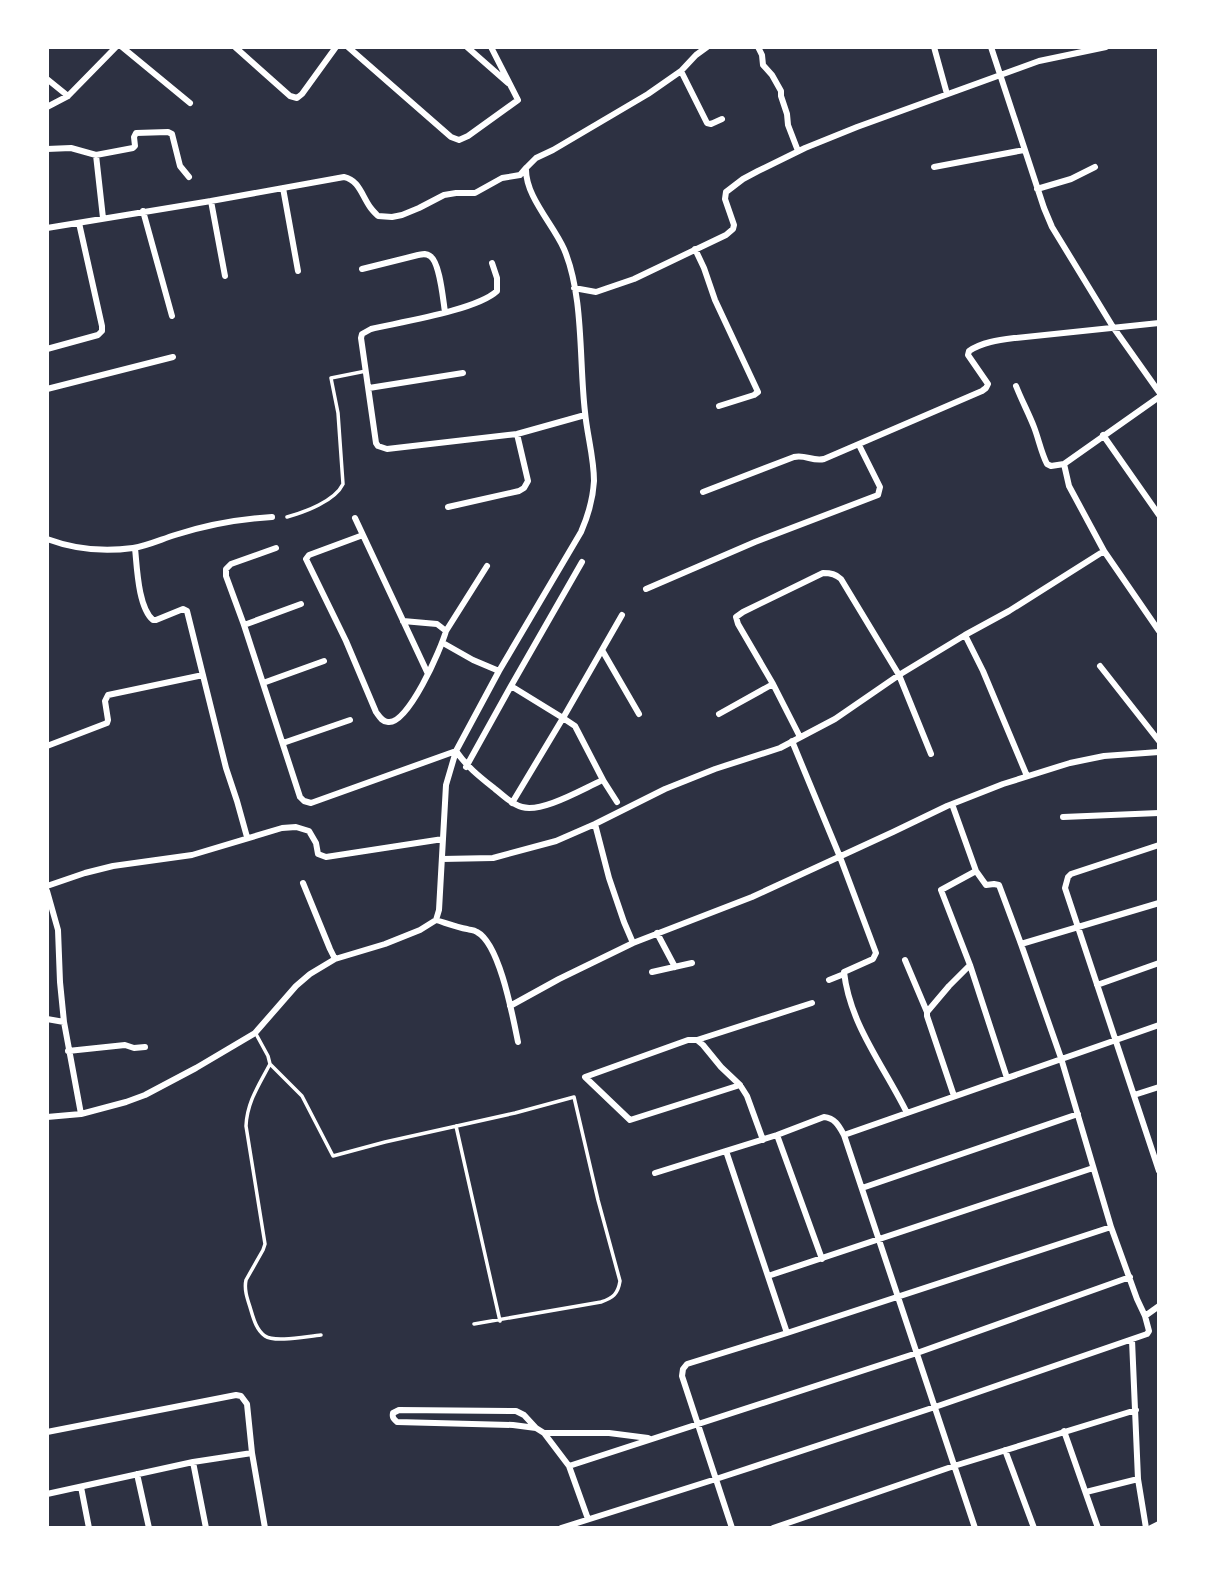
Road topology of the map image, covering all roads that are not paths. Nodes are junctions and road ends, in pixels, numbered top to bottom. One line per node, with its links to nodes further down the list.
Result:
1 (116, 47): 18 (street)
2 (122, 47): 19 (street)
3 (235, 47): 4 (street)
4 (336, 47)
5 (348, 47): 16 (street)
6 (467, 47): 16 (street)
7 (491, 47): 16 (street)
8 (707, 47): 13 (street)
9 (758, 47): 24 (street)
10 (934, 47): 17 (street)
11 (991, 47): 14 (street)
12 (1106, 47): 14 (street)
13 (681, 71): 21 (street); 28 (street)
14 (999, 75): 17 (street); 23 (street)
15 (47, 79): 18 (street)
16 (512, 87)
17 (947, 94): 24 (street)
18 (68, 96): 20 (street)
19 (190, 103)
20 (47, 107)
21 (722, 119)
22 (47, 149): 25 (street)
23 (1024, 150): 26 (street); 31 (street)
24 (798, 152): 37 (street)
25 (96, 155): 29 (street); 34 (street)
26 (934, 167)
27 (1096, 167): 31 (street)
28 (526, 168): 30 (street); 42 (street)
29 (189, 177)
30 (283, 188): 32 (street); 40 (street)
31 (1037, 189): 46 (street)
32 (211, 201): 33 (street); 41 (street)
33 (143, 212): 34 (street); 44 (street)
34 (103, 218): 35 (street)
35 (79, 223): 36 (street); 47 (street)
36 (47, 228)
37 (695, 249): 42 (street); 55 (street)
38 (492, 263): 43 (street)
39 (362, 269): 43 (street)
40 (298, 271)
41 (225, 276)
42 (574, 288): 56 (street)
43 (445, 312): 49 (street)
44 (172, 316)
45 (1159, 323): 46 (street)
46 (1113, 327): 54 (street); 59 (street)
47 (47, 349)
48 (173, 357): 53 (street)
49 (366, 371): 52 (street); 65 (lane)
50 (463, 373): 52 (street)
51 (1016, 386): 60 (street)
52 (369, 388): 57 (street)
53 (47, 390)
54 (1159, 395): 58 (street)
55 (719, 406)
56 (585, 415): 57 (street); 86 (street)
57 (517, 434): 62 (street)
58 (1103, 435): 60 (street); 63 (street)
59 (859, 444): 61 (street); 74 (street)
60 (1063, 464): 71 (street)
61 (703, 492)
62 (447, 507)
63 (1159, 515)
64 (272, 517): 69 (street)
65 (287, 517)
66 (355, 518): 67 (street)
67 (363, 535): 77 (street); 87 (street)
68 (47, 539): 69 (street)
69 (135, 548): 88 (street)
70 (276, 548): 78 (street)
71 (1104, 551): 80 (street); 81 (street)
72 (582, 562): 92 (street)
73 (487, 566): 79 (street)
74 (646, 589)
75 (301, 604): 78 (street)
76 (622, 615): 83 (street)
77 (403, 621): 79 (street); 87 (street)
78 (244, 625): 90 (street)
79 (446, 631): 82 (street)
80 (1159, 631)
81 (965, 635): 89 (street); 106 (street)
82 (443, 643): 86 (street); 87 (street)
83 (602, 650): 93 (street); 95 (street)
84 (324, 662): 90 (street)
85 (1100, 666): 99 (street)
86 (499, 671): 102 (street)
87 (428, 674)
88 (203, 675): 101 (street); 114 (street)
89 (899, 675): 91 (street); 97 (street); 104 (street)
90 (263, 683): 100 (street)
91 (773, 684): 94 (street); 97 (street)
92 (512, 685): 95 (street); 105 (street)
93 (639, 714)
94 (719, 714)
95 (564, 718): 107 (street); 109 (street)
96 (350, 720): 100 (street)
97 (800, 737): 98 (street)
98 (792, 741): 113 (street); 117 (street)
99 (1159, 741)
100 (283, 743): 102 (street)
101 (47, 746)
102 (456, 751): 105 (street); 115 (street)
103 (1159, 752): 106 (street)
104 (931, 754)
105 (467, 766): 109 (street)
106 (1027, 776): 110 (street)
107 (603, 780): 108 (street); 109 (street)
108 (617, 802)
109 (512, 803)
110 (952, 804): 117 (street); 119 (street)
111 (1159, 813): 112 (street)
112 (1063, 817)
113 (595, 824): 118 (street); 126 (street)
114 (247, 837): 115 (street); 121 (street)
115 (443, 839): 118 (street)
116 (1159, 845): 124 (street)
117 (839, 857): 125 (street); 135 (street)
118 (442, 859): 123 (street)
119 (976, 871): 127 (street); 132 (street)
120 (303, 883): 128 (street)
121 (47, 889): 142 (street)
122 (1159, 903): 124 (street)
123 (436, 920): 128 (street); 139 (street)
124 (1078, 928): 127 (street); 137 (street)
125 (657, 933): 126 (street); 133 (street)
126 (632, 943): 139 (street)
127 (1021, 944): 150 (street)
128 (335, 959): 144 (street)
129 (905, 960): 140 (street)
130 (692, 963): 133 (street)
131 (1159, 963): 137 (street)
132 (970, 965): 140 (street); 152 (street)
133 (675, 967): 134 (street)
134 (652, 972)
135 (844, 974): 136 (street); 157 (street)
136 (829, 980)
137 (1097, 985): 145 (street)
138 (812, 1003): 146 (street)
139 (510, 1006): 147 (street)
140 (928, 1012): 155 (street)
141 (47, 1019): 142 (street)
142 (64, 1022): 149 (street)
143 (1159, 1025): 145 (street)
144 (255, 1032): 151 (lane); 158 (street)
145 (1115, 1039): 150 (street); 156 (street)
146 (697, 1040): 153 (street); 153 (street)
147 (518, 1042)
148 (145, 1047): 149 (street)
149 (68, 1051): 158 (street)
150 (1061, 1058): 152 (street); 159 (street)
151 (270, 1064): 161 (lane); 182 (lane)
152 (1007, 1077): 155 (street)
153 (740, 1085): 164 (street)
154 (1159, 1087): 156 (street)
155 (954, 1096): 157 (street)
156 (1133, 1096): 165 (street)
157 (907, 1113): 163 (street)
158 (81, 1114): 160 (street)
159 (1078, 1114): 167 (street); 170 (street)
160 (47, 1117)
161 (456, 1126): 179 (lane); 179 (lane)
162 (777, 1135): 163 (street); 164 (street); 173 (street)
163 (845, 1135): 170 (street)
164 (763, 1140): 166 (street)
165 (1155, 1149): 168 (street)
166 (726, 1151): 169 (street); 174 (street)
167 (1093, 1168): 171 (street); 172 (street)
168 (1159, 1171)
169 (655, 1173)
170 (862, 1188): 172 (street)
171 (1111, 1227): 175 (street); 176 (street)
172 (879, 1239): 173 (street); 176 (street)
173 (822, 1259): 174 (street)
174 (768, 1276): 181 (street)
175 (1130, 1277): 178 (street); 184 (street)
176 (898, 1296): 181 (street); 184 (street)
177 (1159, 1306): 178 (street)
178 (1145, 1315): 183 (street)
179 (500, 1321): 180 (lane)
180 (474, 1324)
181 (787, 1333): 187 (street)
182 (321, 1335)
183 (1132, 1340): 185 (street); 186 (street)
184 (917, 1353): 185 (street); 187 (street)
185 (935, 1408): 196 (street); 199 (street)
186 (1136, 1410): 189 (street); 200 (street)
187 (697, 1424): 192 (street); 199 (street)
188 (536, 1428): 188 (street); 191 (street)
189 (1064, 1431): 193 (street); 202 (street)
190 (47, 1432): 194 (street)
191 (544, 1433): 192 (street); 197 (street)
192 (650, 1438): 197 (street)
193 (1005, 1450): 196 (street); 214 (street)
194 (252, 1453): 195 (street); 209 (street)
195 (194, 1462): 198 (street); 208 (street)
196 (954, 1465): 212 (street); 213 (street)
197 (569, 1466): 204 (street)
198 (137, 1474): 201 (street); 207 (street)
199 (716, 1479): 204 (street); 211 (street)
200 (1138, 1479): 202 (street); 216 (street)
201 (81, 1487): 203 (street); 206 (street)
202 (1086, 1492): 215 (street)
203 (47, 1494)
204 (588, 1519): 210 (street)
205 (1159, 1524): 216 (street)
206 (89, 1528)
207 (149, 1528)
208 (206, 1528)
209 (265, 1528)
210 (561, 1528)
211 (732, 1528)
212 (773, 1528)
213 (975, 1528)
214 (1034, 1528)
215 (1098, 1528)
216 (1149, 1528)

